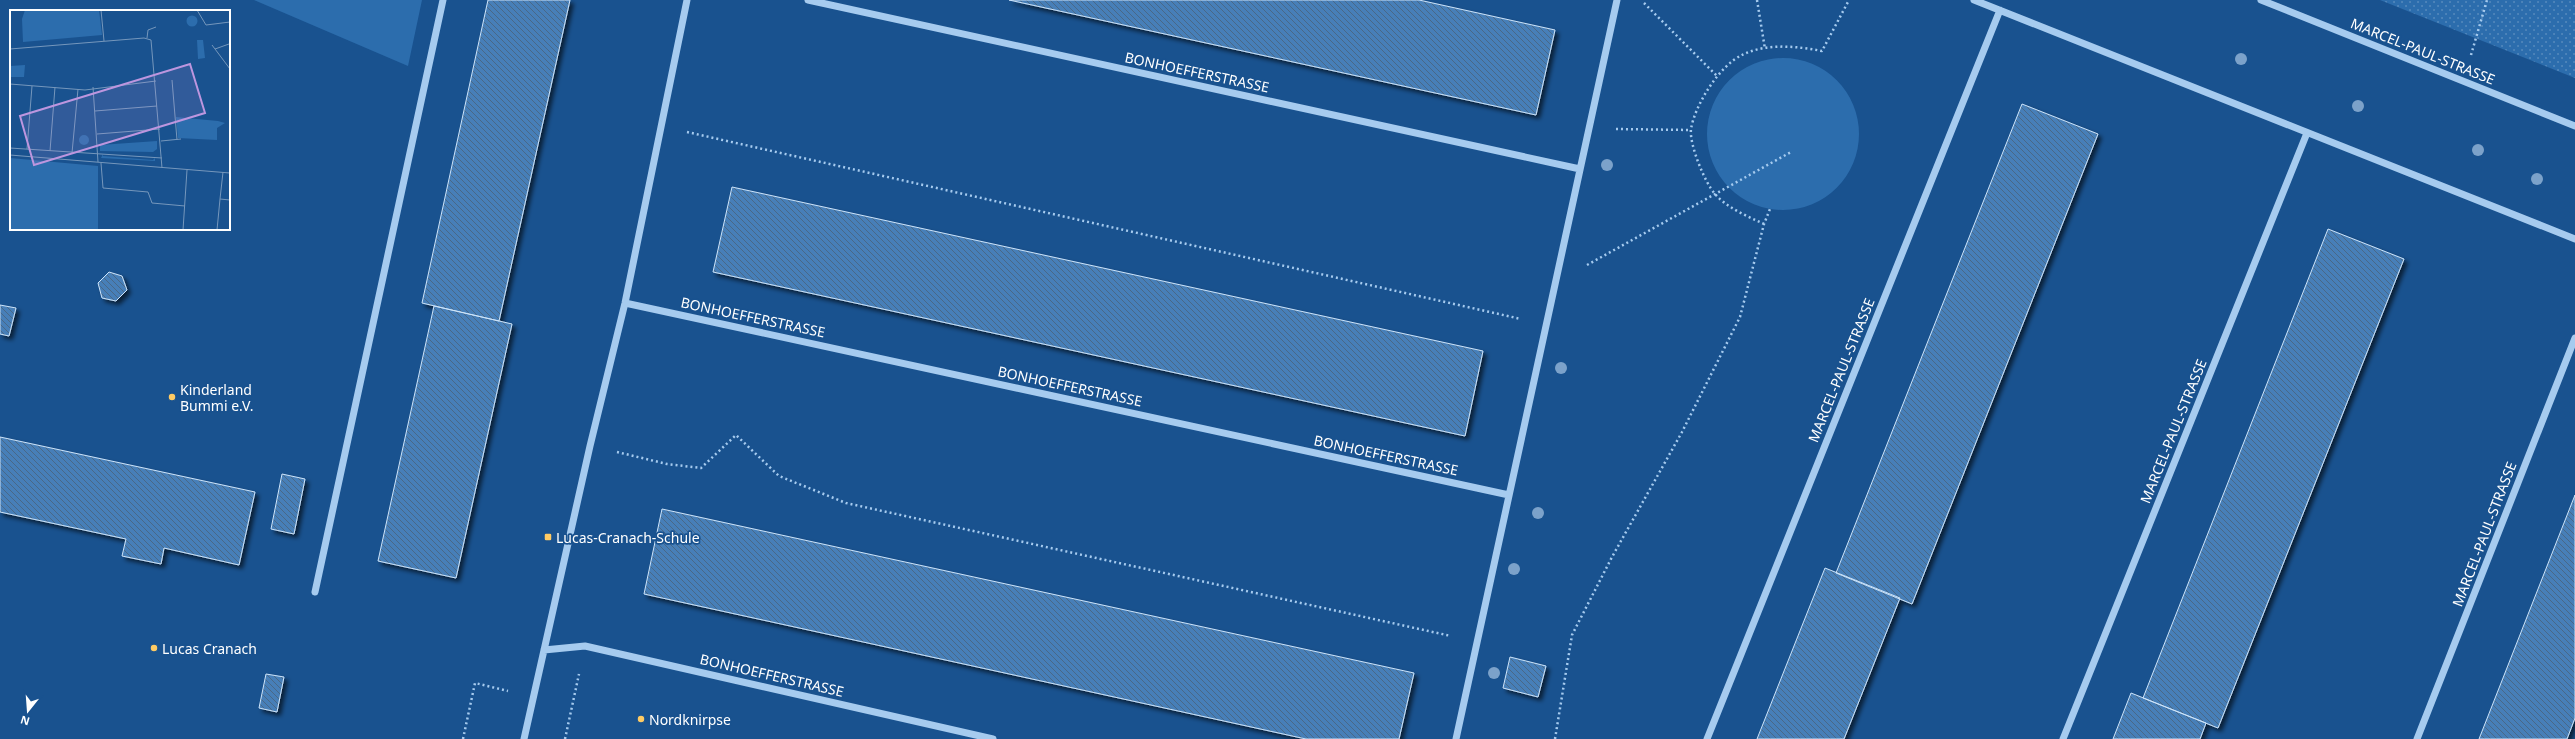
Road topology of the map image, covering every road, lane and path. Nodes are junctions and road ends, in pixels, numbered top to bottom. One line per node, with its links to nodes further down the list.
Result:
1 (443, 0): 32 (street)
2 (687, 0): 15 (street)
3 (808, 0): 21 (street, BONHOEFFERSTRASSE)
4 (1617, 0): 17 (street)
5 (1641, 0): 13 (path)
6 (1756, 0): 12 (path)
7 (1849, 0): 12 (path)
8 (1974, 0): 11 (street)
9 (2262, 0): 14 (street, MARCEL-PAUL-STRASSE)
10 (2487, 0): 14 (path)
11 (2000, 10): 19 (street); 43 (street, MARCEL-PAUL-STRASSE)
12 (1765, 49): 13 (path)
13 (1717, 76): 18 (path)
14 (2464, 81): 16 (street, MARCEL-PAUL-STRASSE)
15 (661, 126): 27 (street); 28 (path)
16 (2575, 126)
17 (1589, 128): 18 (path); 21 (street)
18 (1691, 130): 22 (path)
19 (2307, 133): 25 (street); 44 (street, MARCEL-PAUL-STRASSE)
20 (1791, 152): 22 (path)
21 (1580, 169): 26 (street)
22 (1714, 194): 24 (path); 26 (path)
23 (1770, 209): 24 (path)
24 (1764, 224): 42 (path)
25 (2575, 239)
26 (1556, 282): 28 (street)
27 (625, 303): 30 (street); 31 (street, BONHOEFFERSTRASSE)
28 (1546, 325): 31 (street)
29 (2575, 338): 45 (street, MARCEL-PAUL-STRASSE)
30 (590, 446): 33 (path); 35 (street)
31 (1509, 495): 33 (street)
32 (315, 592)
33 (1477, 642): 41 (street)
34 (585, 646): 35 (street, BONHOEFFERSTRASSE); 39 (path); 40 (street, BONHOEFFERSTRASSE)
35 (544, 650): 38 (street)
36 (512, 685): 37 (path)
37 (463, 739)
38 (524, 739)
39 (565, 739)
40 (993, 739)
41 (1456, 739)
42 (1555, 739)
43 (1707, 739)
44 (2062, 739)
45 (2417, 739)

